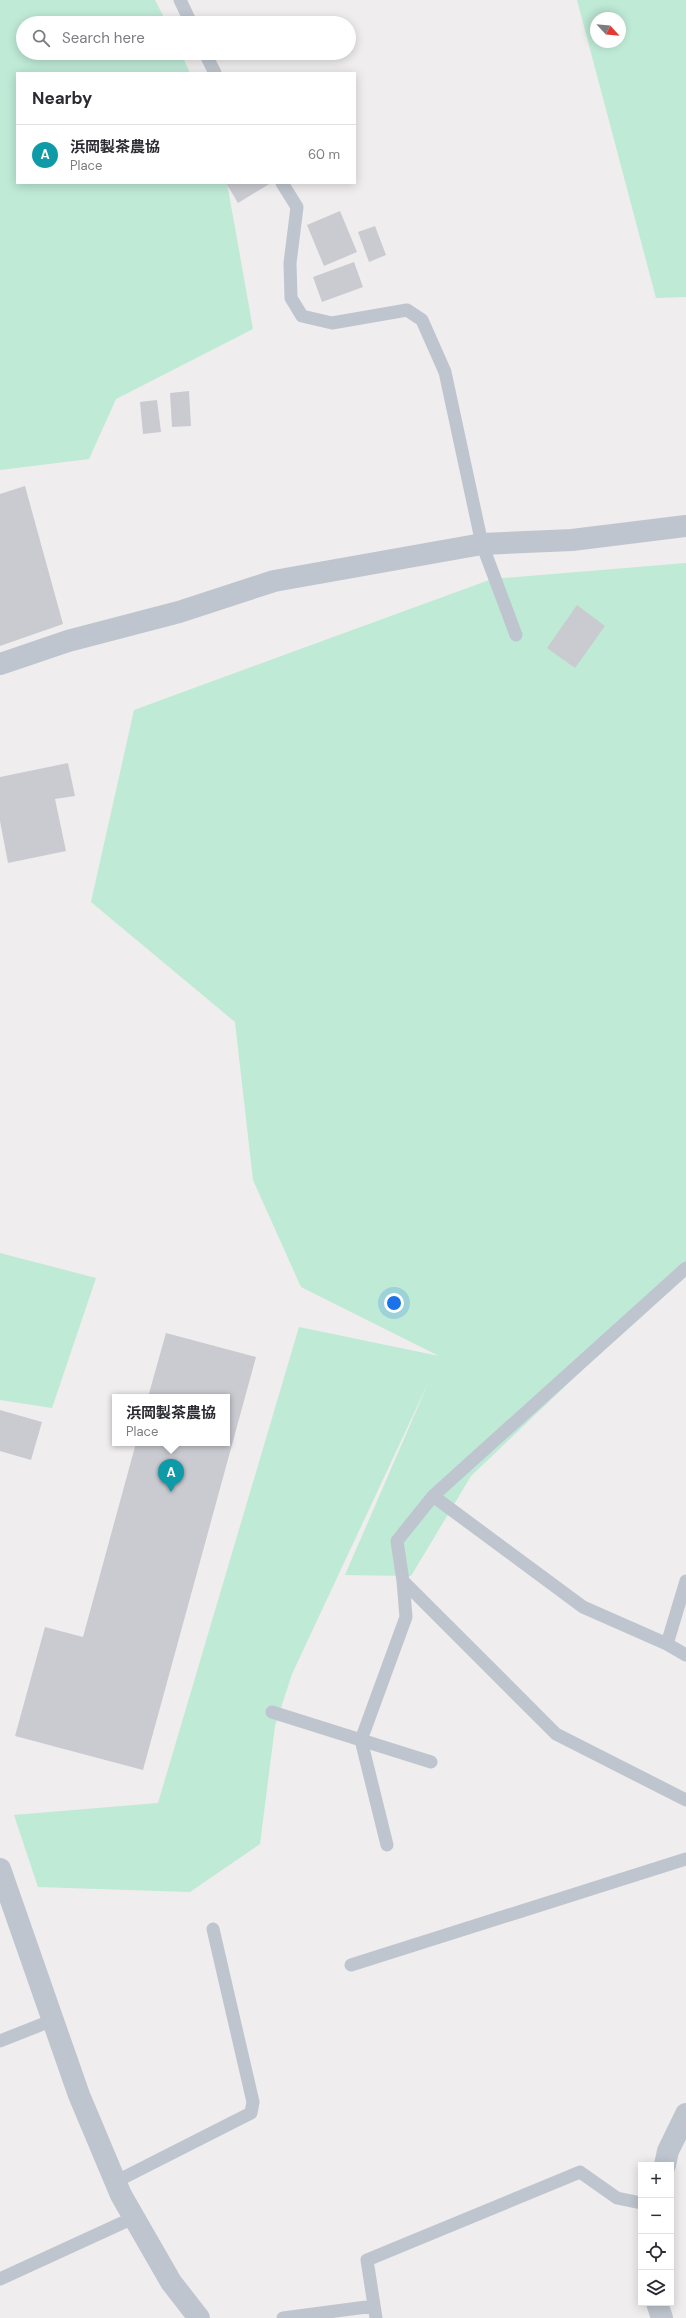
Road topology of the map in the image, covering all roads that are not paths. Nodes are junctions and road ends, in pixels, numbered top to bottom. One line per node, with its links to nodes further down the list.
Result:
1 (180, 0): 2 (lane)
2 (187, 16)
3 (208, 60): 4 (lane)
4 (214, 72)
5 (283, 184): 7 (lane)
6 (686, 526): 7 (street)
7 (482, 544): 8 (lane); 9 (street)
8 (516, 635)
9 (0, 664)
10 (686, 1268): 11 (lane)
11 (433, 1496): 12 (lane); 14 (lane)
12 (403, 1580): 17 (lane); 19 (lane)
13 (686, 1581): 14 (lane)
14 (667, 1644): 15 (lane)
15 (686, 1655)
16 (272, 1712): 17 (lane)
17 (361, 1740): 18 (lane); 20 (lane)
18 (431, 1762)
19 (686, 1800)
20 (387, 1845)
21 (686, 1860): 24 (lane)
22 (0, 1868): 25 (street)
23 (213, 1929): 29 (lane)
24 (351, 1965)
25 (53, 2020): 26 (lane); 29 (street)
26 (0, 2041)
27 (686, 2114): 28 (street)
28 (666, 2162)
29 (115, 2182): 31 (street)
30 (638, 2202): 34 (lane)
31 (134, 2218): 32 (lane); 35 (street)
32 (0, 2279)
33 (659, 2306): 37 (street)
34 (375, 2312): 36 (lane)
35 (198, 2318)
36 (283, 2318)
37 (662, 2318)

